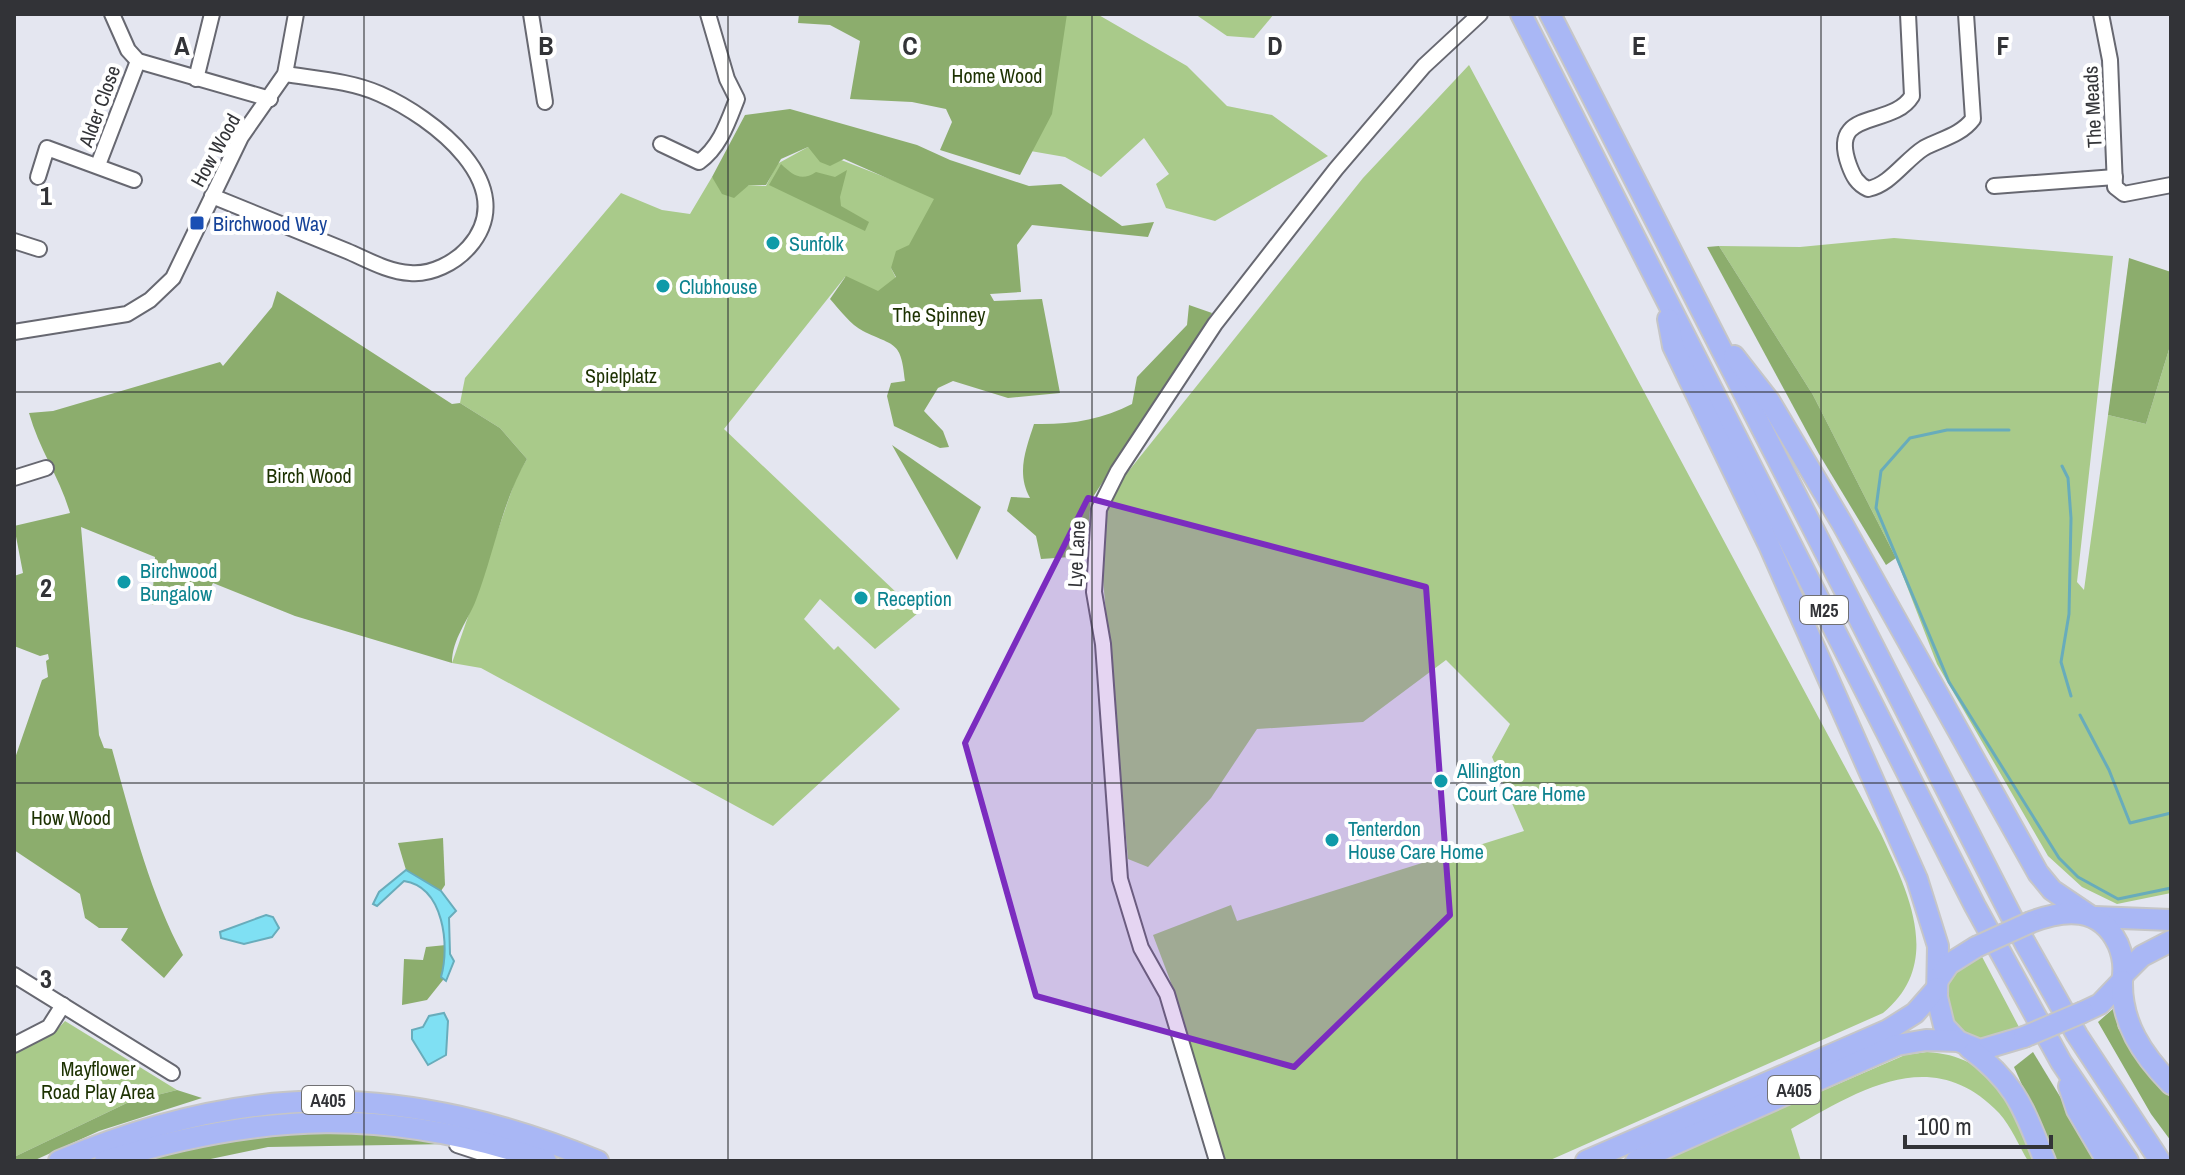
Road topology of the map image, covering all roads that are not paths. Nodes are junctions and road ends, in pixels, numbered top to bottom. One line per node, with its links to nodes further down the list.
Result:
1 (112, 14): 12 (street)
2 (212, 14): 14 (street)
3 (296, 14): 13 (street, How Wood)
4 (531, 14): 16 (street)
5 (708, 14): 17 (street)
6 (1480, 14): 52 (street, Lye Lane)
7 (1521, 14): 27 (highway, M25)
8 (1550, 14): 28 (highway, M25)
9 (1908, 14): 10 (street)
10 (1966, 14)
11 (2101, 14): 20 (street, The Meads)
12 (138, 61): 14 (street); 18 (street, Alder Close)
13 (285, 74): 15 (street, How Wood); 24 (street)
14 (196, 79): 15 (street)
15 (270, 99): 24 (street, How Wood)
16 (545, 102)
17 (661, 144)
18 (98, 165): 19 (street, Alder Close); 21 (street, Alder Close)
19 (38, 177)
20 (2115, 177): 22 (street, The Meads); 23 (street)
21 (134, 180)
22 (2171, 185)
23 (1994, 186)
24 (212, 196): 29 (street, How Wood)
25 (14, 241): 26 (street)
26 (39, 249)
27 (1665, 299): 37 (highway, M25); 41 (highway, M25)
28 (1710, 325): 32 (highway, M25); 58 (highway, M25)
29 (14, 332)
30 (46, 468): 31 (street)
31 (14, 478)
32 (2092, 916): 33 (highway); 36 (highway); 37 (highway, bridge)
33 (2171, 920)
34 (2171, 941): 36 (highway)
35 (14, 975): 38 (street)
36 (2123, 978): 40 (highway, bridge); 43 (highway)
37 (1937, 984): 40 (highway); 53 (highway, A405)
38 (63, 1005): 39 (street); 42 (street)
39 (14, 1045)
40 (1963, 1045): 54 (highway, A405); 55 (highway)
41 (2061, 1062): 56 (highway); 57 (highway, M25)
42 (172, 1073)
43 (2171, 1084)
44 (457, 1114): 46 (highway); 47 (highway, A405); 51 (highway, A405)
45 (419, 1128): 46 (highway, A405); 48 (highway, A405); 49 (street)
46 (492, 1144): 50 (highway, A405)
47 (59, 1161)
48 (105, 1161)
49 (506, 1161)
50 (546, 1161)
51 (598, 1161)
52 (1217, 1161)
53 (1586, 1161)
54 (1636, 1161)
55 (2045, 1161)
56 (2107, 1161)
57 (2128, 1161)
58 (2160, 1161)

